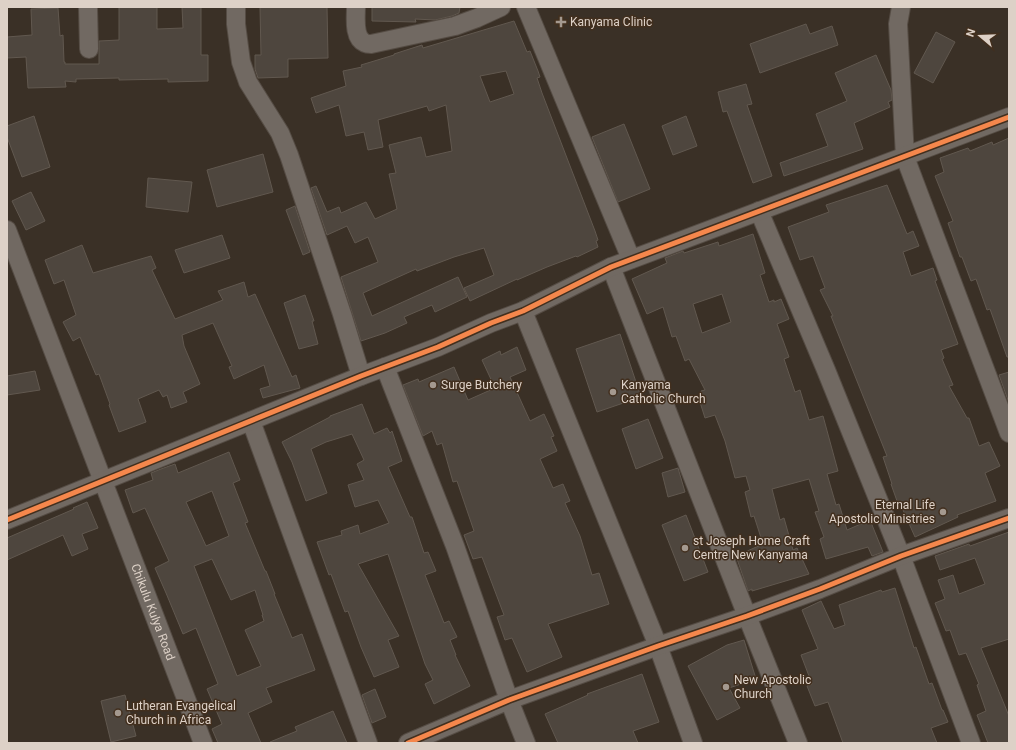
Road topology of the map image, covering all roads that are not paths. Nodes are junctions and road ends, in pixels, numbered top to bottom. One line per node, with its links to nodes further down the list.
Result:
1 (88, 7): 7 (street)
2 (236, 7): 16 (street)
3 (356, 7): 4 (street)
4 (501, 7)
5 (526, 7): 12 (street)
6 (901, 7): 9 (street)
7 (88, 49)
8 (1009, 117): 9 (street)
9 (905, 157): 10 (street); 18 (street)
10 (759, 211): 12 (street); 22 (street)
11 (7, 230): 19 (street, Chikulu Kulya Road)
12 (631, 259): 13 (street)
13 (612, 267): 14 (street); 23 (street)
14 (523, 311): 15 (street); 24 (street)
15 (385, 367): 16 (street); 25 (street)
16 (361, 376): 17 (street)
17 (251, 421): 19 (street); 27 (street)
18 (1009, 433)
19 (103, 481): 21 (street); 26 (street, Chikulu Kulya Road)
20 (1009, 518): 22 (street)
21 (7, 520)
22 (901, 556): 23 (street); 32 (street)
23 (748, 616): 24 (street); 31 (street)
24 (658, 646): 25 (street); 30 (street)
25 (509, 700): 28 (street); 29 (street)
26 (203, 743)
27 (368, 743)
28 (408, 743)
29 (526, 743)
30 (693, 743)
31 (798, 743)
32 (971, 743)

